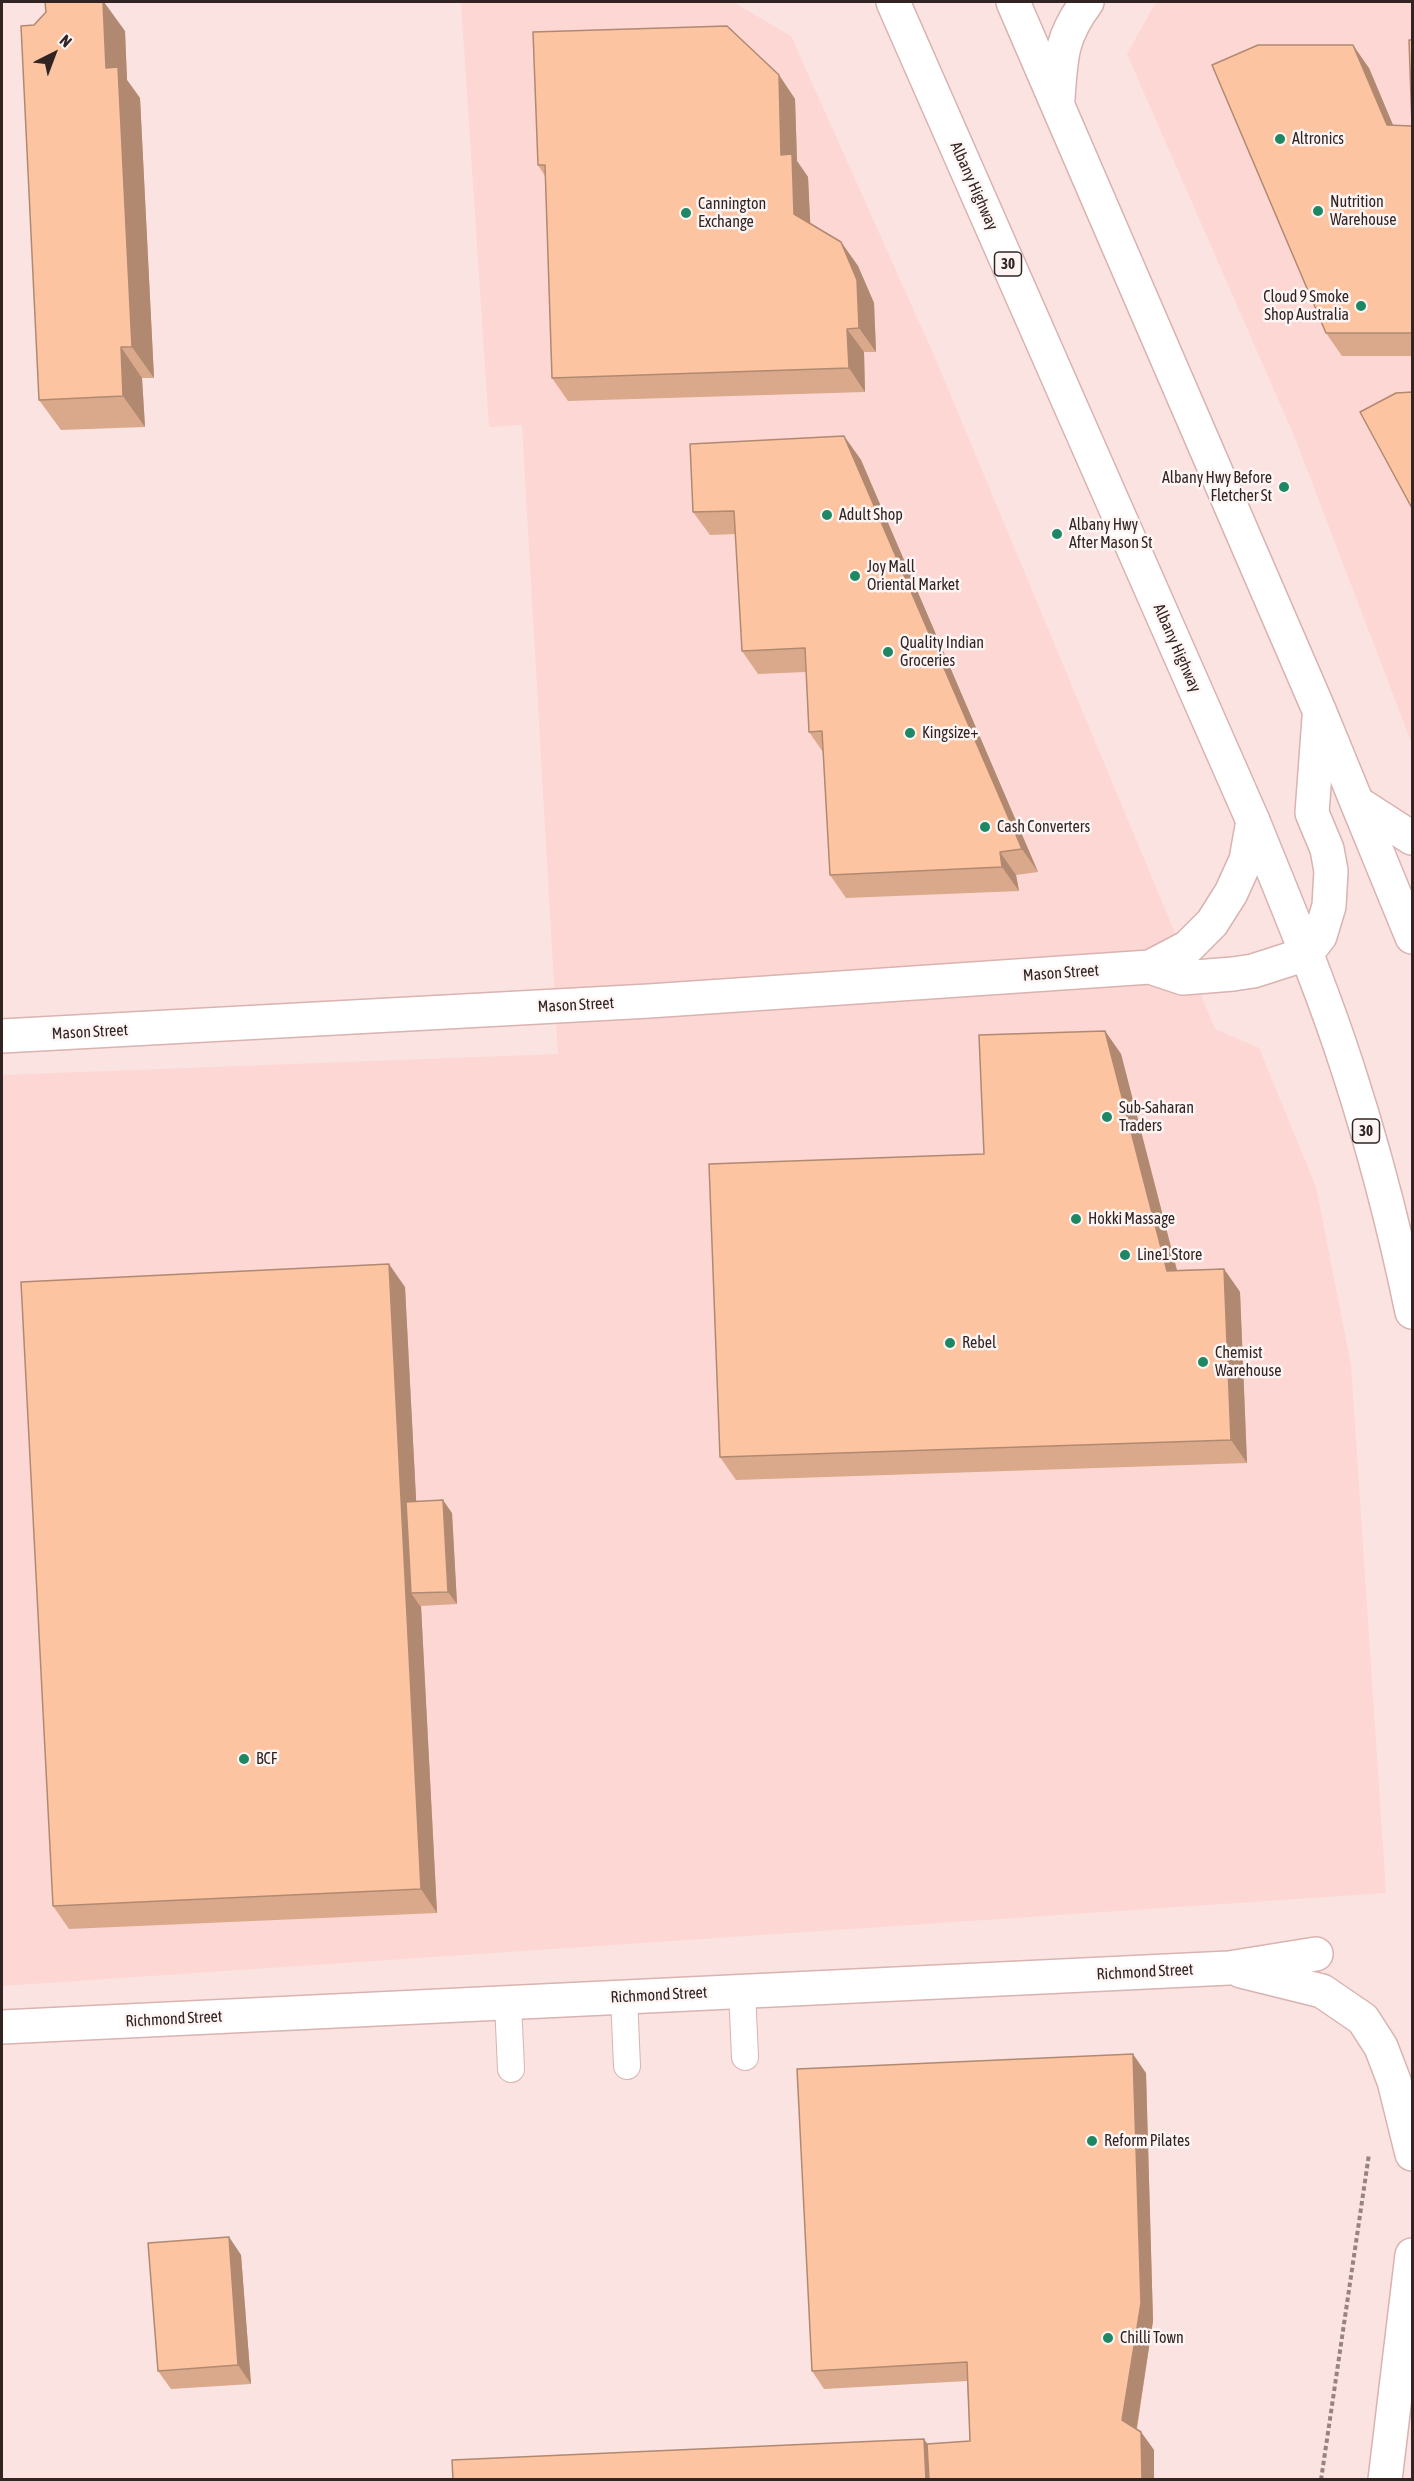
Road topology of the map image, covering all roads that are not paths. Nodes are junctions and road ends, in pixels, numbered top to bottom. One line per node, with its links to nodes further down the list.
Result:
1 (893, 2): 7 (main road, Albany Highway / 30)
2 (1013, 2): 4 (main road)
3 (1087, 2): 4 (main road)
4 (1058, 106): 5 (main road)
5 (1319, 710): 6 (main road); 10 (main road)
6 (1359, 804): 8 (main road); 9 (main road)
7 (1253, 821): 10 (main road, Albany Highway / 30); 11 (main road, Mason Street)
8 (1413, 838)
9 (1413, 937)
10 (1306, 954): 11 (main road, Mason Street); 13 (main road, Albany Highway / 30)
11 (1150, 967): 12 (main road, Mason Street)
12 (2, 1036)
13 (1413, 1312)
14 (1316, 1954): 15 (main road, Richmond Street)
15 (1228, 1968): 16 (main road, Richmond Street); 23 (main road)
16 (742, 1991): 17 (main road, Richmond Street); 20 (lane)
17 (624, 1997): 18 (main road, Richmond Street); 21 (lane)
18 (508, 2003): 19 (main road, Richmond Street); 22 (lane)
19 (2, 2027)
20 (745, 2057)
21 (627, 2066)
22 (511, 2069)
23 (1413, 2154)
24 (1413, 2255): 25 (main road)
25 (1385, 2480)

